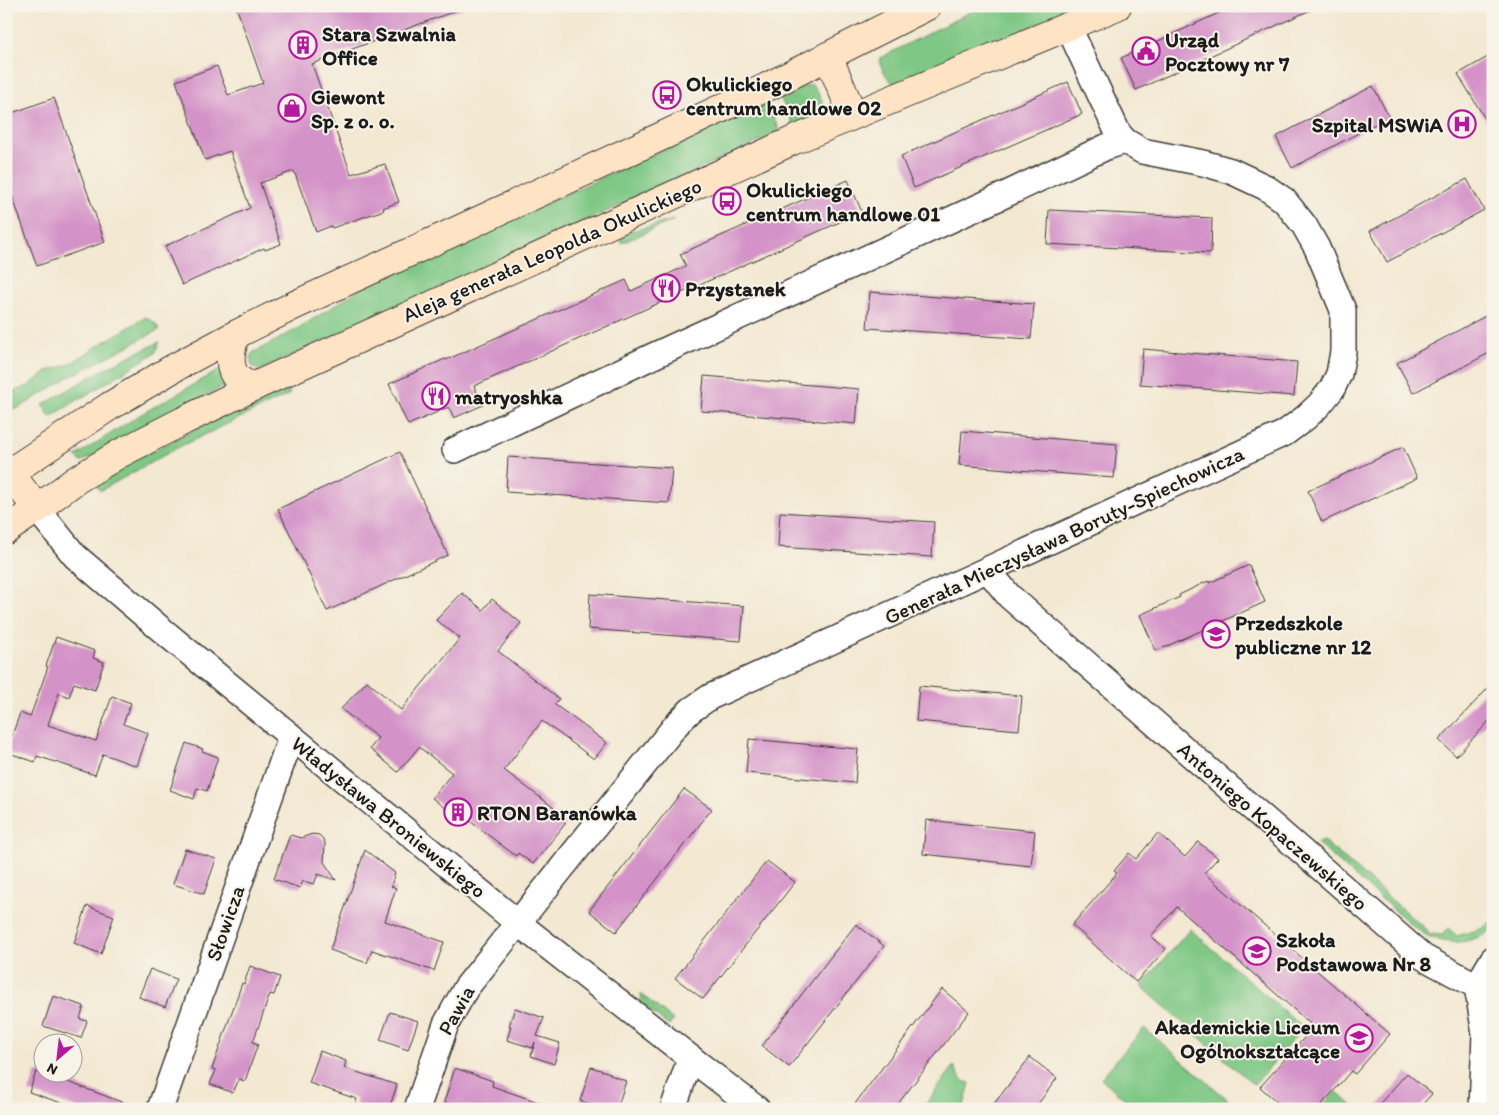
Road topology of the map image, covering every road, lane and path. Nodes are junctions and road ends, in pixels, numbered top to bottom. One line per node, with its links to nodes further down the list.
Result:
1 (927, 6): 4 (main road)
2 (1117, 6): 3 (main road, Aleja generała Leopolda Okulickiego)
3 (1068, 26): 5 (main road, Aleja generała Leopolda Okulickiego); 6 (street)
4 (828, 56): 5 (main road); 7 (main road)
5 (853, 115): 8 (main road, Aleja generała Leopolda Okulickiego)
6 (1125, 141): 9 (street); 13 (street, Generała Mieczysława Boruty-Spiechowicza)
7 (235, 335): 8 (main road); 10 (main road)
8 (255, 386): 11 (main road, Aleja generała Leopolda Okulickiego)
9 (455, 450)
10 (8, 474): 11 (main road)
11 (37, 509): 12 (main road, Aleja generała Leopolda Okulickiego); 14 (street, Władysława Broniewskiego)
12 (6, 530)
13 (988, 570): 15 (street, Generała Mieczysława Boruty-Spiechowicza); 17 (street, Antoniego Kopaczewskiego)
14 (291, 737): 15 (street, Władysława Broniewskiego); 19 (street, Słowicza)
15 (518, 923): 18 (street, Władysława Broniewskiego); 20 (street, Pawia)
16 (1493, 959): 17 (street)
17 (1476, 986): 23 (street)
18 (692, 1060): 21 (street); 22 (street, Władysława Broniewskiego)
19 (160, 1109)
20 (416, 1109)
21 (673, 1109)
22 (757, 1109)
23 (1482, 1109)

